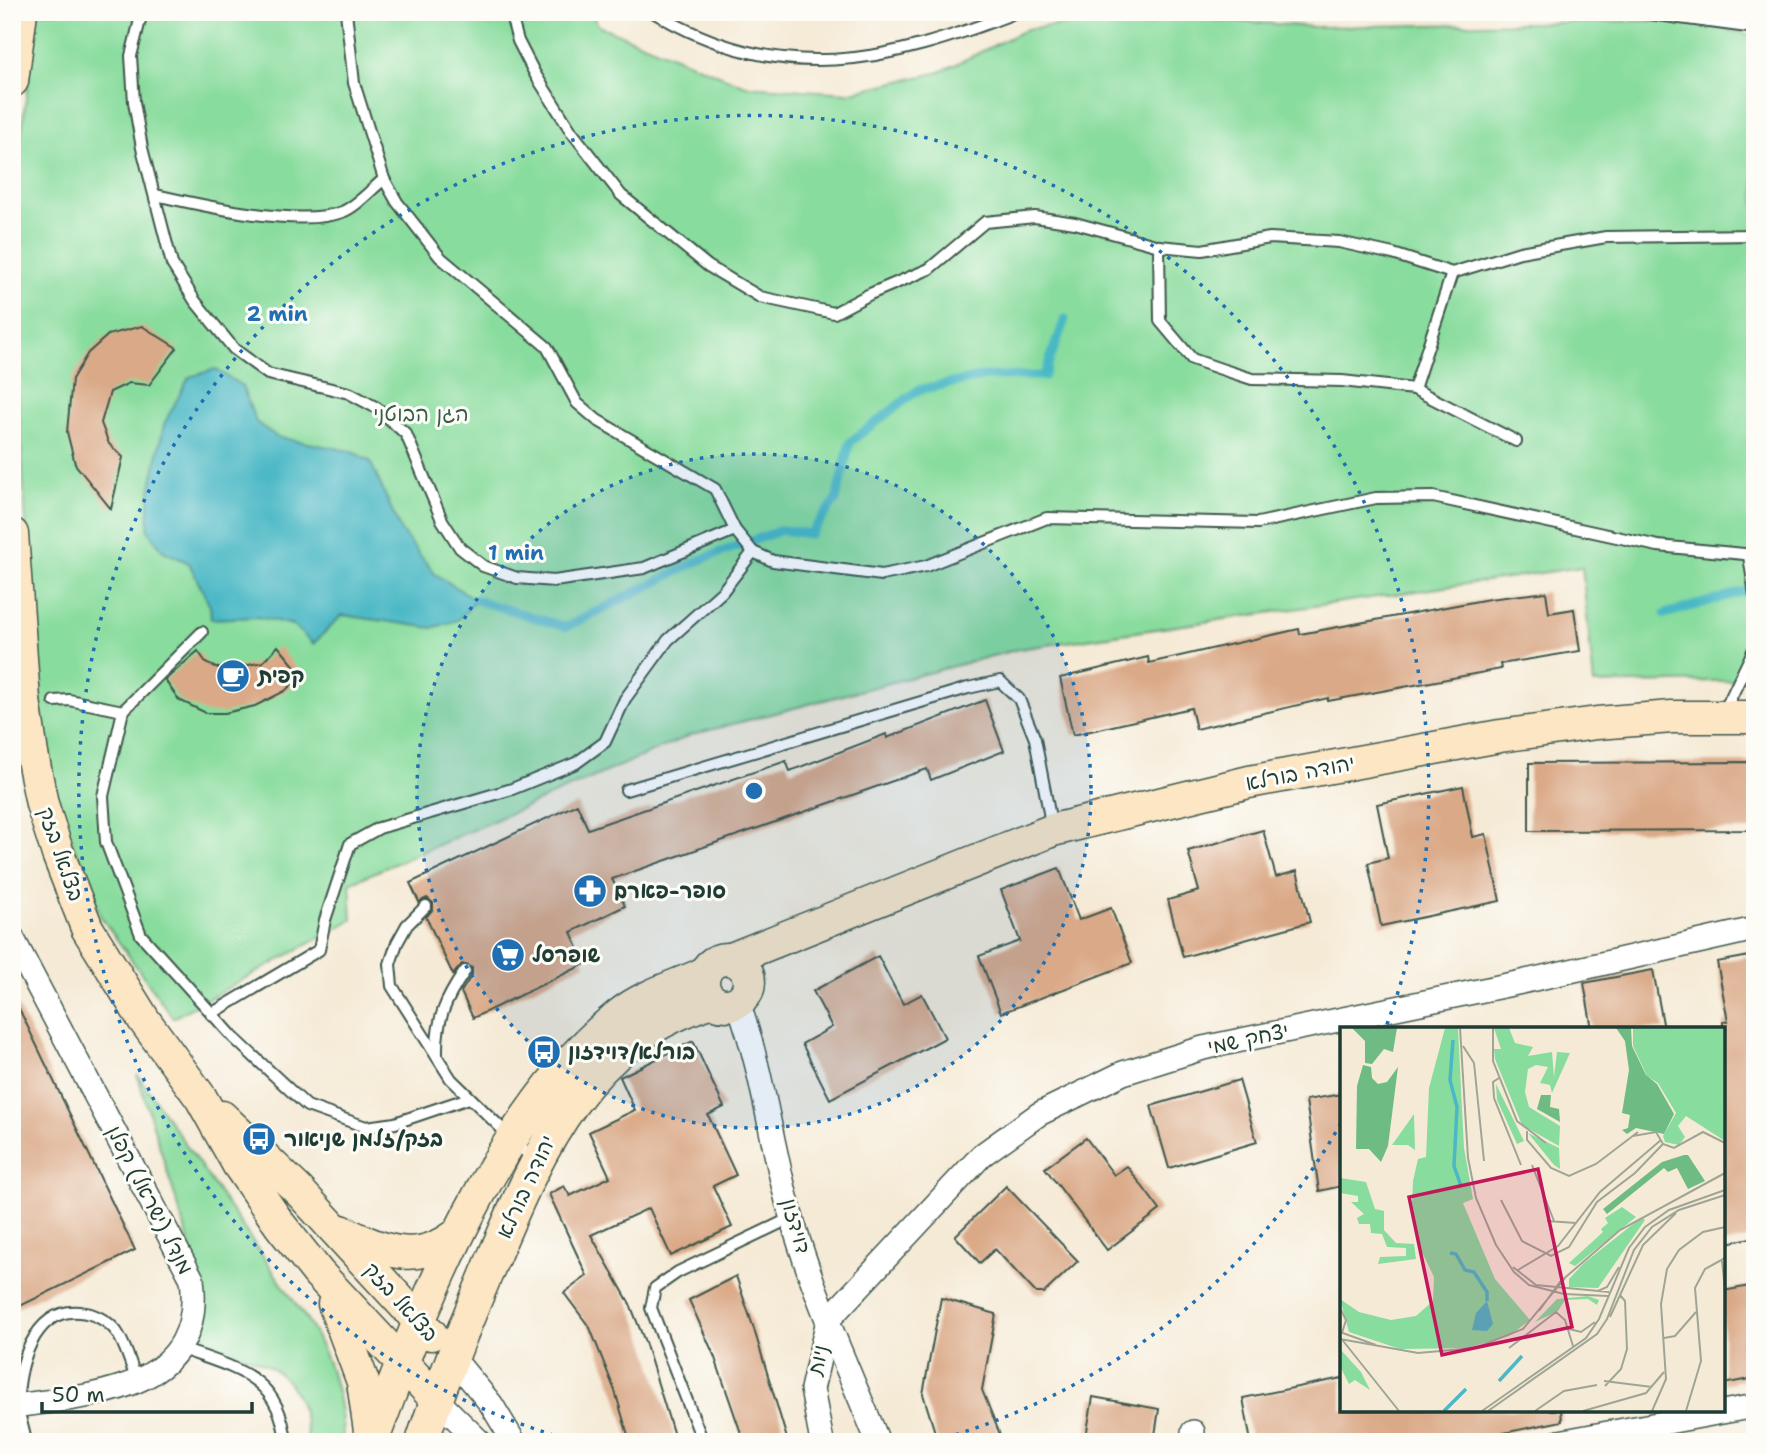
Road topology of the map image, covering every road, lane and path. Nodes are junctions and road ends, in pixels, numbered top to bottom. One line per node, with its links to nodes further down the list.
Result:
1 (21, 12): 10 (street)
2 (142, 12): 12 (lane)
3 (346, 12): 11 (lane)
4 (510, 12): 14 (lane)
5 (653, 12): 6 (lane)
6 (1017, 12)
7 (1635, 12): 8 (lane)
8 (1698, 16): 9 (lane)
9 (1755, 28)
10 (12, 81)
11 (384, 179): 12 (lane); 18 (lane)
12 (156, 195): 18 (lane)
13 (1755, 235): 15 (lane)
14 (1159, 246): 15 (lane); 16 (lane)
15 (1452, 273): 16 (lane)
16 (1414, 389): 17 (lane)
17 (1516, 441)
18 (735, 530): 20 (lane)
19 (12, 534): 38 (street, בצלאל בזק)
20 (753, 552): 21 (lane); 36 (lane)
21 (1752, 555): 22 (lane)
22 (1755, 595)
23 (202, 632): 26 (lane)
24 (1755, 647): 27 (lane)
25 (54, 701): 26 (lane)
26 (122, 711): 36 (lane)
27 (1722, 716): 28 (street, יהודה בורלא); 30 (street, יהודה בורלא)
28 (1755, 717)
29 (625, 790): 30 (lane)
30 (1053, 830): 35 (street, יהודה בורלא)
31 (426, 906): 37 (lane)
32 (1755, 929): 45 (street, יצחק שמי)
33 (12, 937): 47 (street, מנדל (ישראל) קפלן)
34 (465, 971): 37 (lane)
35 (727, 985): 40 (street, יהודה בורלא); 41 (street, דוידזון)
36 (211, 1014): 39 (lane)
37 (437, 1058): 39 (lane)
38 (201, 1098): 42 (street, בצלאל בזק); 44 (street, בצלאל בזק)
39 (469, 1098): 40 (lane)
40 (524, 1151): 43 (street, יהודה בורלא); 48 (street, יהודה בורלא)
41 (791, 1218): 45 (street, דוידזון); 62 (lane)
42 (332, 1227): 43 (street); 46 (street, בצלאל בזק)
43 (459, 1233): 46 (street, יהודה בורלא)
44 (319, 1274): 49 (street, בצלאל בזק); 58 (street)
45 (828, 1320): 63 (street, ניות); 64 (street, דוידזון)
46 (419, 1321): 48 (street, בצלאל בזק); 49 (street, יהודה בורלא)
47 (182, 1349): 50 (street); 57 (lane)
48 (453, 1358): 51 (street, יהודה בורלא); 61 (street)
49 (401, 1363): 51 (street, בצלאל בזק); 58 (street, יהודה בורלא)
50 (137, 1382): 52 (street); 52 (lane)
51 (437, 1400): 59 (street, יהודה בורלא); 60 (street)
52 (14, 1406): 56 (lane)
53 (1755, 1406): 55 (street)
54 (1722, 1412): 65 (street)
55 (1725, 1412)
56 (26, 1442)
57 (286, 1442)
58 (372, 1442)
59 (422, 1442)
60 (480, 1442)
61 (514, 1442)
62 (703, 1442)
63 (822, 1442)
64 (878, 1442)
65 (1559, 1442)

